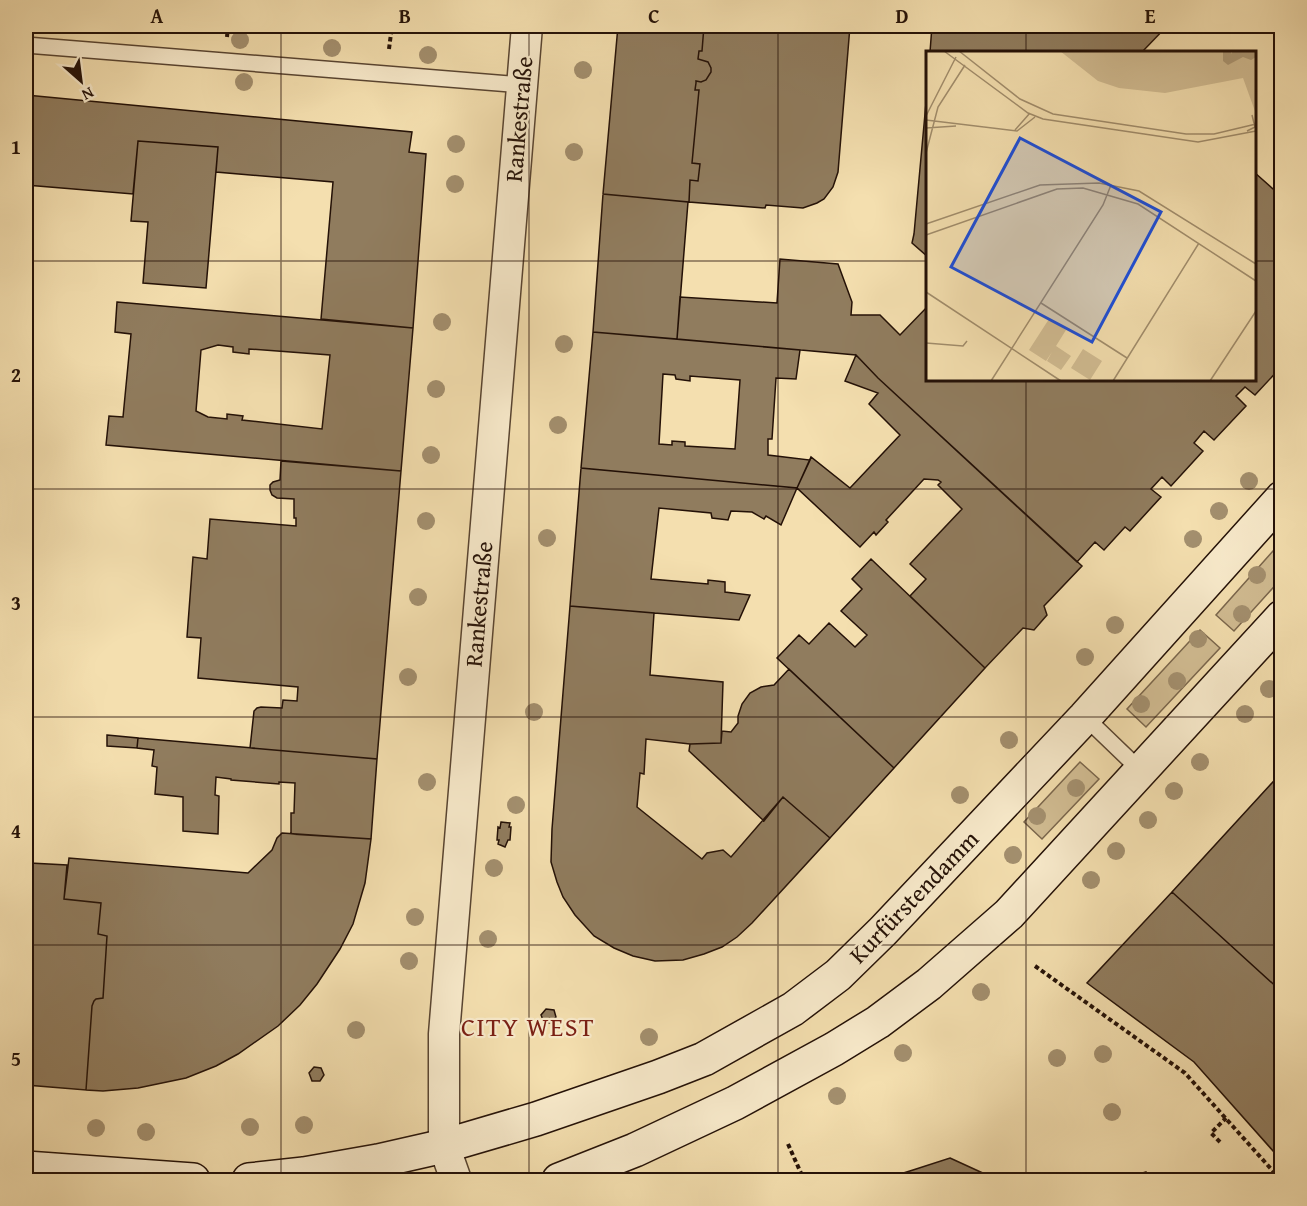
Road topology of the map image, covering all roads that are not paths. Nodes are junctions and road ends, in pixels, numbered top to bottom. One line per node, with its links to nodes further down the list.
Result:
1 (527, 26): 3 (street, Rankestraße)
2 (26, 45): 3 (lane)
3 (522, 86): 8 (street, Rankestraße)
4 (1281, 498): 6 (main road, Kurfürstendamm)
5 (1281, 617): 7 (main road)
6 (1085, 717): 7 (lane); 8 (main road, Kurfürstendamm)
7 (1140, 770): 13 (main road)
8 (444, 1146): 11 (main road, Kurfürstendamm); 12 (street, Rankestraße)
9 (26, 1168): 10 (main road)
10 (193, 1180)
11 (249, 1180)
12 (456, 1180)
13 (559, 1180)

